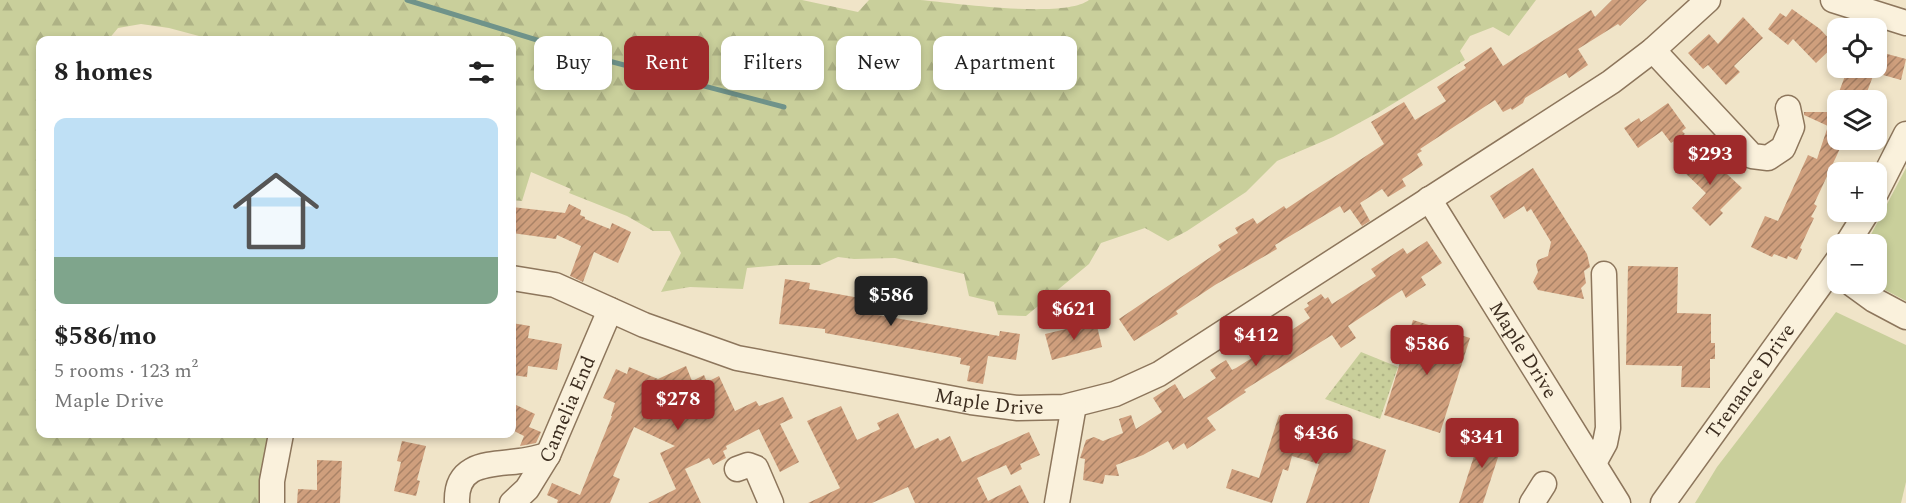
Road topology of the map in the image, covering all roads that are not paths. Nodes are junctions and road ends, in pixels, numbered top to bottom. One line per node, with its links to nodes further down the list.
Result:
1 (1708, 0): 4 (street, Maple Drive)
2 (1833, 0): 3 (street)
3 (1906, 23)
4 (1653, 50): 5 (street); 8 (street, Maple Drive)
5 (1788, 108)
6 (1906, 134): 7 (street)
7 (1887, 171)
8 (1429, 199): 15 (street, Maple Drive); 18 (street, Maple Drive)
9 (1604, 274): 18 (street)
10 (516, 279): 13 (street, Maple Drive)
11 (1827, 279): 26 (street, Trenance Drive)
12 (1866, 294): 14 (street)
13 (610, 310): 15 (street, Maple Drive); 17 (street, Camelia End)
14 (1906, 317)
15 (1074, 405): 24 (street)
16 (280, 438): 21 (street)
17 (548, 455): 20 (street, Camelia End); 22 (street)
18 (1594, 463): 25 (street, Maple Drive)
19 (737, 469): 23 (street)
20 (522, 498)
21 (272, 503)
22 (457, 503)
23 (771, 503)
24 (1057, 503)
25 (1618, 503)
26 (1663, 503)

